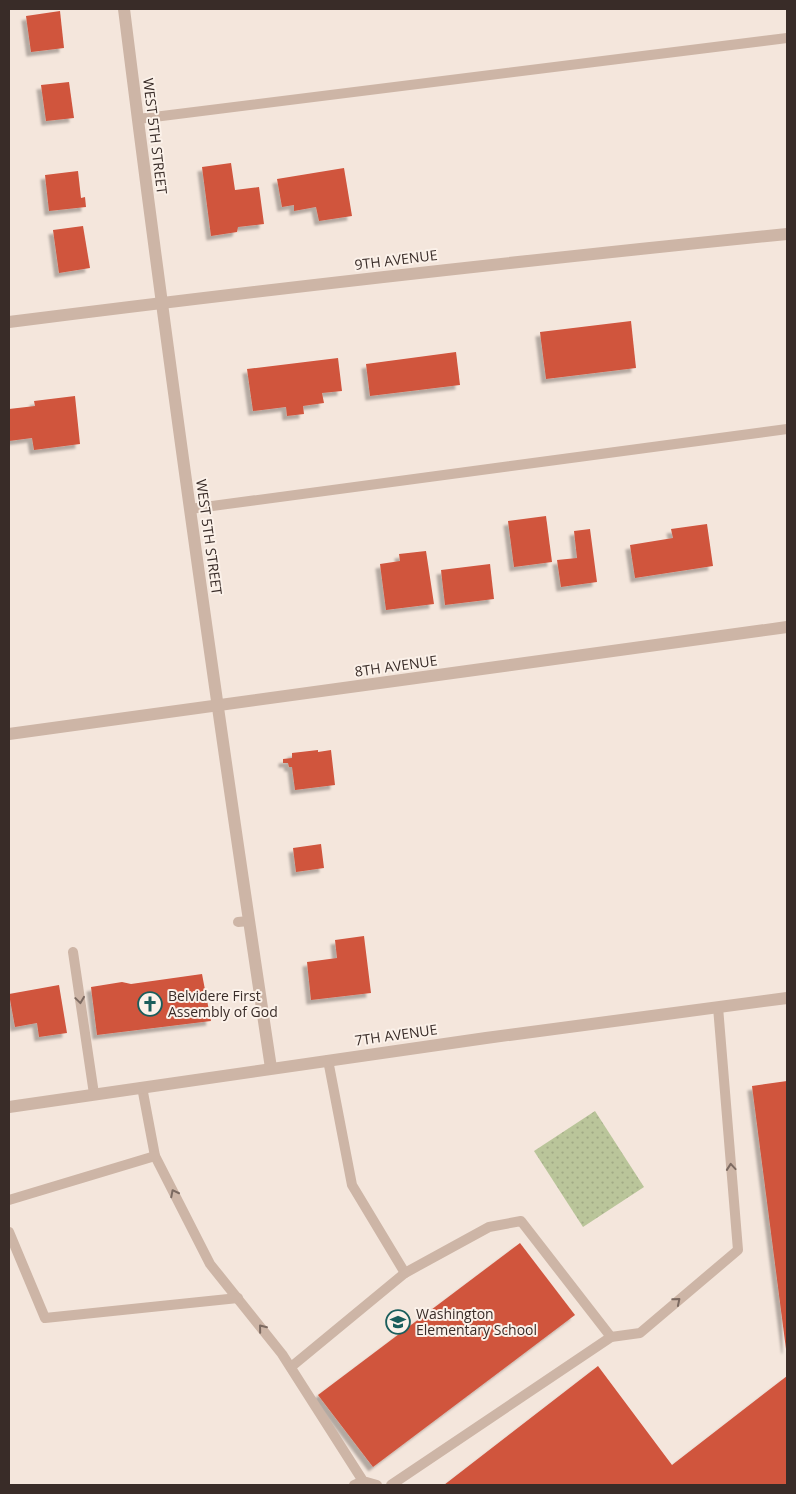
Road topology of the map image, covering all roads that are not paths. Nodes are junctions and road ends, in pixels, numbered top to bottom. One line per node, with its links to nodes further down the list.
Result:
1 (124, 9): 3 (street, WEST 5TH STREET)
2 (787, 38): 3 (lane)
3 (138, 119): 5 (street, WEST 5TH STREET)
4 (787, 234): 5 (street, 9TH AVENUE)
5 (161, 302): 6 (street, 9TH AVENUE); 8 (street, WEST 5TH STREET)
6 (9, 322)
7 (787, 429): 8 (lane)
8 (190, 509): 10 (street, WEST 5TH STREET)
9 (787, 627): 10 (street, 8TH AVENUE)
10 (217, 706): 11 (street, 8TH AVENUE); 16 (street, WEST 5TH STREET)
11 (9, 734)
12 (73, 952): 18 (lane, one-way to 18)
13 (787, 998): 14 (street, 7TH AVENUE)
14 (718, 1007): 15 (street, 7TH AVENUE); 25 (lane, one-way to 14)
15 (328, 1060): 16 (street, 7TH AVENUE); 23 (lane)
16 (271, 1068): 17 (street, 7TH AVENUE)
17 (142, 1087): 18 (street, 7TH AVENUE); 20 (lane)
18 (94, 1094): 19 (street, 7TH AVENUE)
19 (9, 1106)
20 (155, 1156): 21 (lane); 24 (lane, one-way to 20)
21 (9, 1200)
22 (9, 1232): 24 (lane)
23 (405, 1273): 25 (lane); 26 (lane)
24 (238, 1298): 26 (lane, one-way to 24)
25 (611, 1337): 29 (lane)
26 (291, 1367): 27 (lane)
27 (359, 1483): 28 (lane)
28 (377, 1485)
29 (391, 1485)

